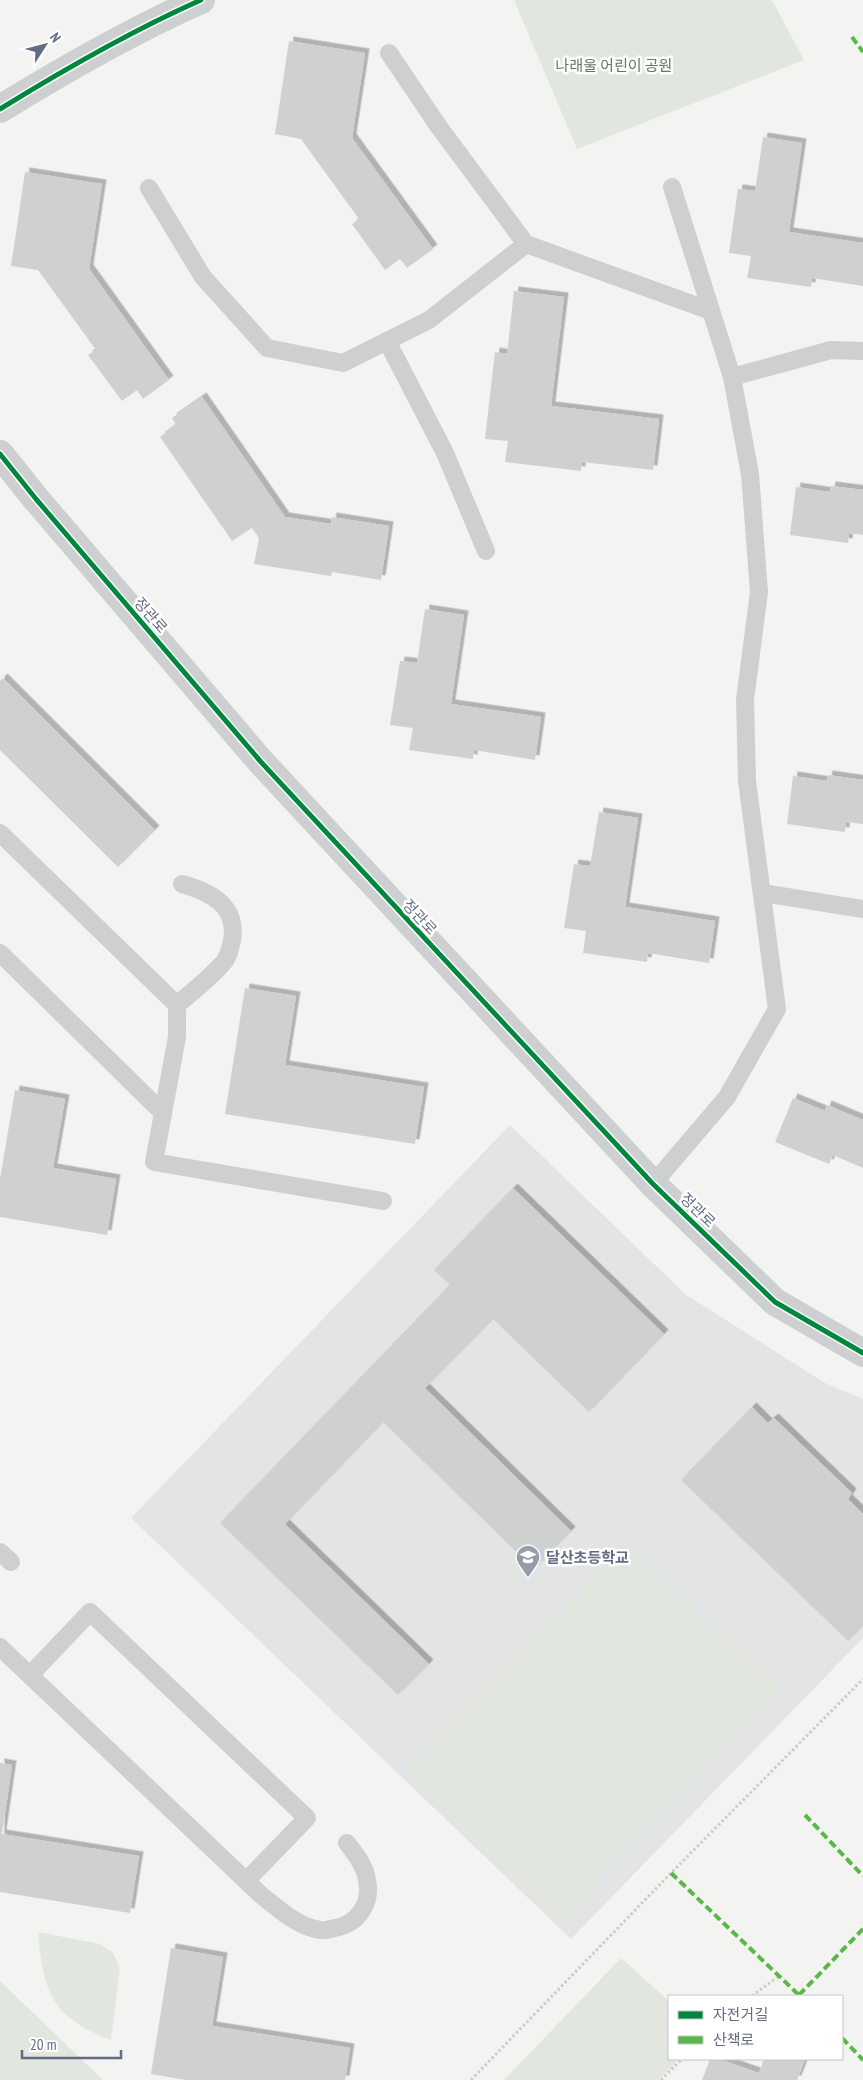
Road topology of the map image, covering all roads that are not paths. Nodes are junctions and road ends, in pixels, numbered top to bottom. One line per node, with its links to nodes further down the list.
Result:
1 (201, 0): 3 (street)
2 (389, 52): 6 (lane)
3 (0, 110)
4 (672, 187): 7 (lane)
5 (149, 188): 8 (lane)
6 (526, 244): 7 (lane); 8 (lane)
7 (711, 311): 10 (lane)
8 (387, 341): 12 (lane)
9 (863, 351): 10 (lane)
10 (732, 377): 15 (lane)
11 (0, 454): 20 (street, 정관로)
12 (486, 551)
13 (0, 833): 18 (lane)
14 (182, 884): 18 (lane)
15 (762, 893): 16 (lane); 20 (lane)
16 (863, 909)
17 (0, 953): 19 (lane)
18 (177, 1005): 19 (lane)
19 (163, 1113): 21 (lane)
20 (653, 1184): 22 (street, 정관로)
21 (383, 1201)
22 (863, 1353)
23 (0, 1647): 24 (lane)
24 (30, 1675): 26 (lane); 26 (lane)
25 (347, 1842): 26 (lane)
26 (246, 1881)

